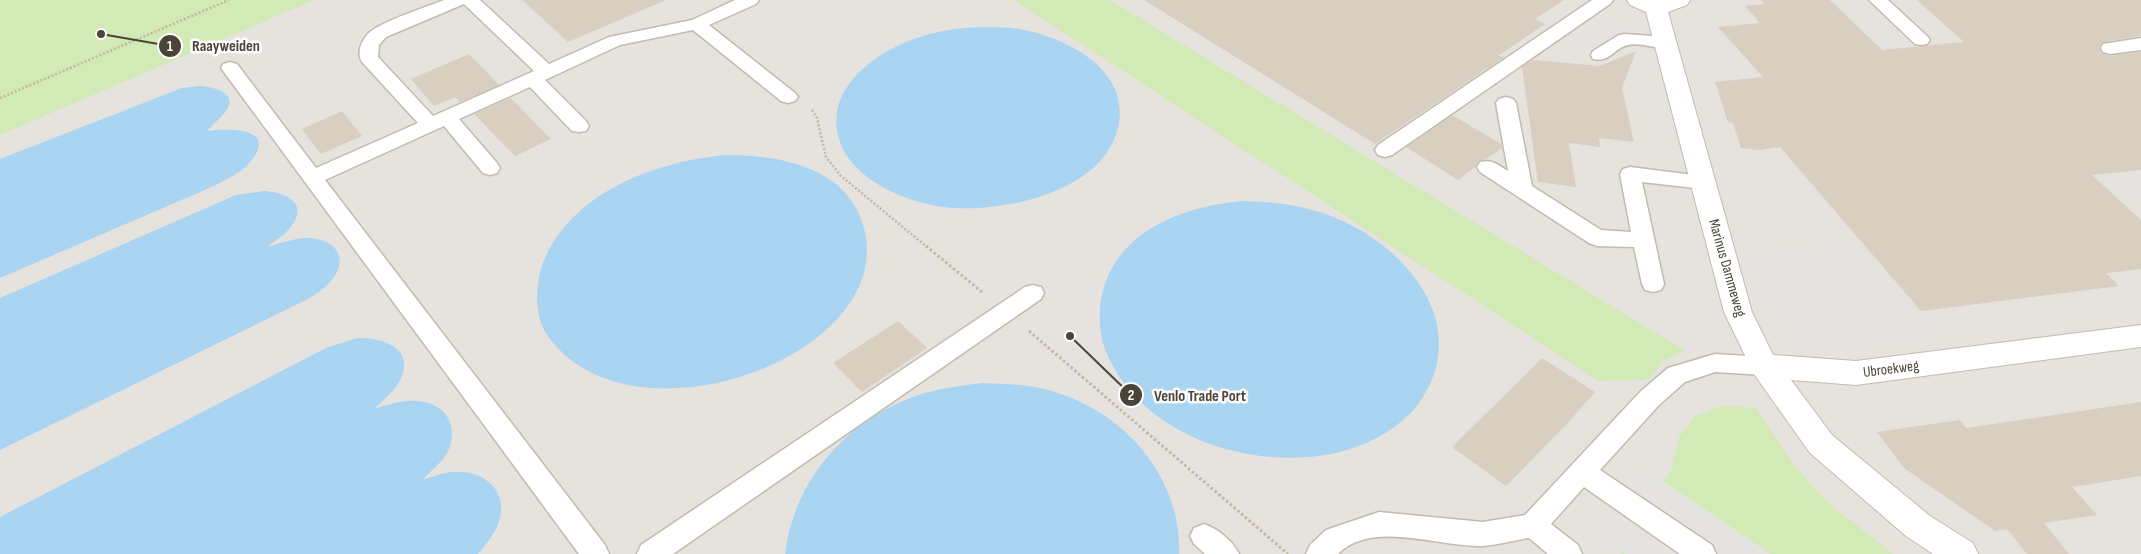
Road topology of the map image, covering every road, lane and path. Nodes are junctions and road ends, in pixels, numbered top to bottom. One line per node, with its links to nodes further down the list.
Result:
1 (229, 0): 17 (path)
2 (459, 0): 19 (lane)
3 (470, 0): 15 (lane)
4 (750, 0): 8 (lane)
5 (1604, 0): 21 (lane)
6 (1878, 0): 9 (lane)
7 (1658, 3): 10 (street, Marinus Dammeweg)
8 (698, 24): 15 (lane); 16 (lane)
9 (1921, 40)
10 (1665, 43): 13 (lane); 25 (street, Marinus Dammeweg)
11 (2141, 44): 12 (lane)
12 (2110, 48)
13 (1600, 55)
14 (230, 68): 24 (lane)
15 (539, 75): 19 (lane); 20 (lane)
16 (788, 97)
17 (0, 98)
18 (1506, 103): 26 (lane)
19 (438, 120): 22 (lane); 24 (lane)
20 (579, 126)
21 (1384, 150)
22 (490, 168)
23 (1487, 168): 26 (lane)
24 (312, 178): 35 (lane)
25 (1703, 182): 27 (lane); 31 (street, Marinus Dammeweg)
26 (1522, 190): 27 (lane)
27 (1643, 240): 28 (lane)
28 (1653, 284)
29 (1033, 293): 36 (lane)
30 (2141, 336): 31 (street, Ubroekweg)
31 (1764, 366): 32 (lane, Ubroekweg); 41 (street, Marinus Dammeweg)
32 (1582, 472): 33 (lane, Ubroekweg); 40 (lane)
33 (1533, 524): 38 (lane); 39 (lane)
34 (1204, 536): 37 (lane)
35 (595, 554)
36 (651, 554)
37 (1224, 554)
38 (1320, 554)
39 (1568, 554)
40 (1702, 554)
41 (1961, 554)

